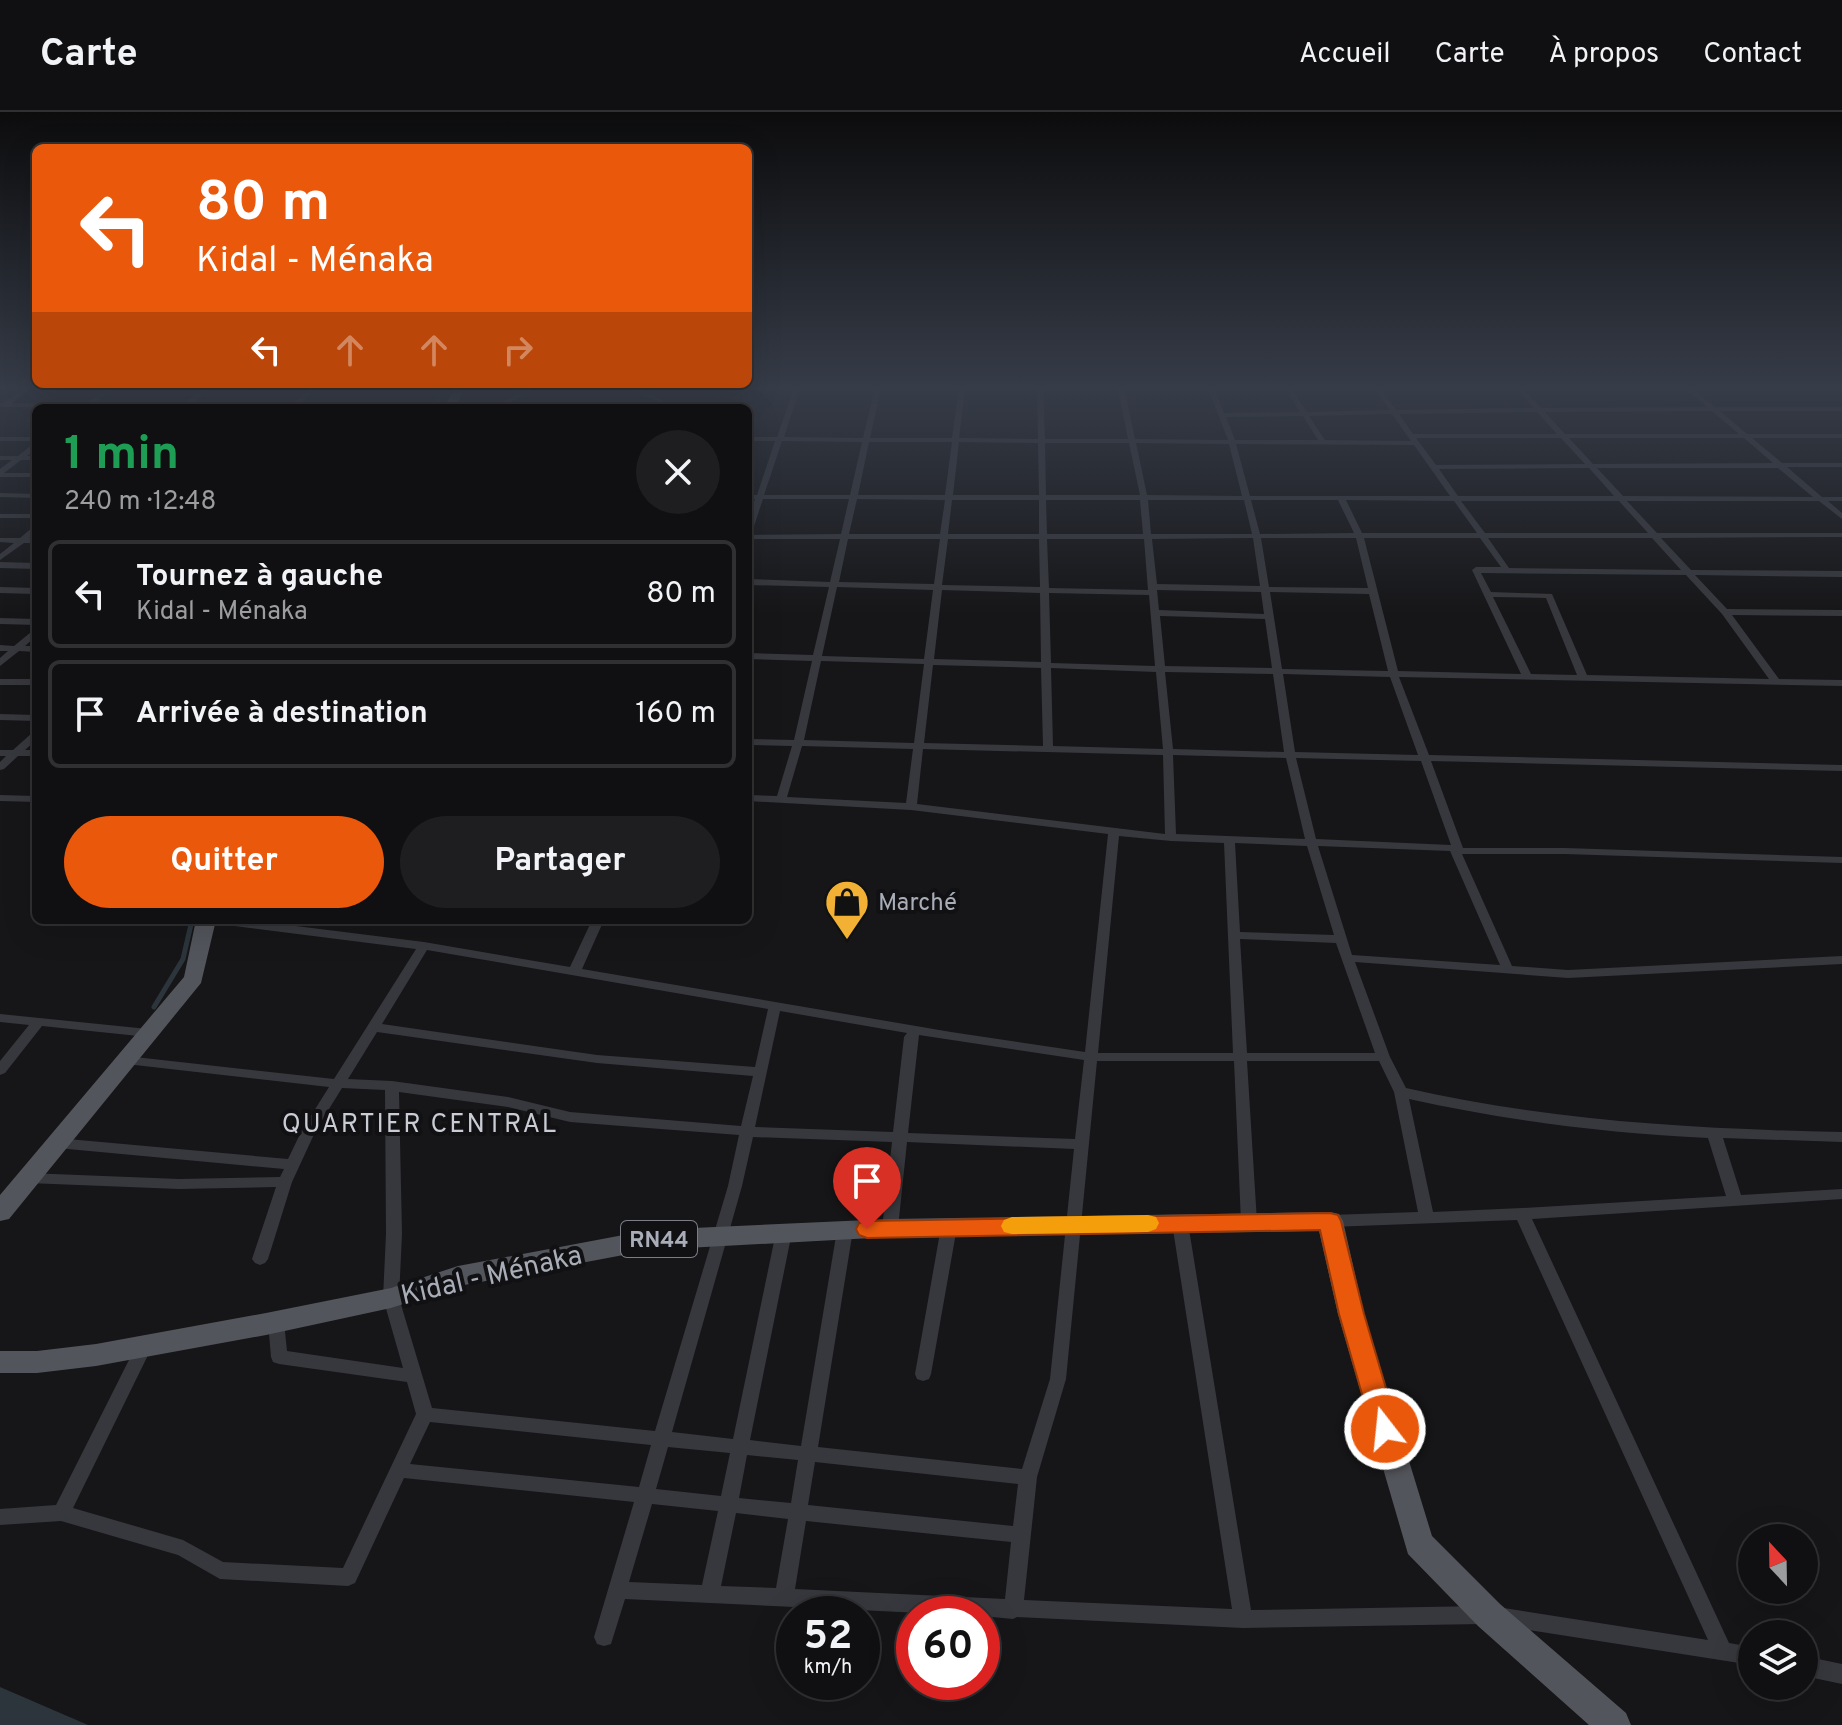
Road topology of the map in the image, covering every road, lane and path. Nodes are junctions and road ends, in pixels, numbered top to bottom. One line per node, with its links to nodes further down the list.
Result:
1 (772, 463): 17 (street)
2 (861, 463): 18 (street)
3 (953, 463): 19 (street)
4 (1042, 463): 20 (street)
5 (1137, 463): 21 (street)
6 (1238, 463): 22 (street)
7 (1430, 463): 11 (street)
8 (1589, 465): 9 (street); 11 (street); 25 (street)
9 (1780, 465): 10 (street); 26 (street)
10 (1842, 465)
11 (1433, 467): 24 (street)
12 (0, 473): 13 (street)
13 (32, 475)
14 (0, 495): 15 (street)
15 (32, 496)
16 (752, 497): 17 (street)
17 (761, 497): 18 (street); 31 (street)
18 (853, 497): 19 (street); 38 (street)
19 (949, 497): 20 (street); 39 (street)
20 (1043, 497): 21 (street); 40 (street)
21 (1144, 497): 22 (street); 35 (street)
22 (1247, 497): 23 (street); 41 (street)
23 (1341, 498): 24 (street); 42 (street)
24 (1454, 498): 25 (street); 33 (street)
25 (1621, 499): 26 (street); 36 (street)
26 (1819, 499): 27 (street); 30 (street)
27 (1842, 499)
28 (0, 516): 29 (street)
29 (32, 516)
30 (1842, 517)
31 (752, 523)
32 (32, 532): 44 (street)
33 (1481, 534): 36 (street); 42 (street); 49 (street)
34 (752, 535): 38 (street)
35 (1148, 535): 40 (street); 41 (street); 58 (street)
36 (1657, 535): 37 (street); 50 (street)
37 (1842, 535)
38 (844, 536): 39 (street); 53 (street)
39 (944, 536): 40 (street); 54 (street)
40 (1044, 536): 57 (street)
41 (1257, 536): 42 (street); 55 (street)
42 (1359, 536): 60 (street)
43 (0, 540): 44 (street)
44 (21, 541): 45 (street); 46 (street)
45 (32, 541)
46 (0, 558)
47 (0, 565): 48 (street)
48 (32, 566)
49 (1507, 570): 50 (street); 61 (street)
50 (1686, 571): 51 (street); 62 (street)
51 (1842, 574)
52 (752, 582): 53 (street)
53 (834, 584): 54 (street); 73 (street)
54 (938, 587): 57 (street); 74 (street)
55 (1266, 588): 58 (street); 60 (street); 65 (street)
56 (0, 590): 59 (street)
57 (1045, 590): 58 (street); 76 (street)
58 (1153, 590): 63 (street)
59 (32, 591)
60 (1372, 591): 79 (street)
61 (1486, 594): 80 (street); 81 (street)
62 (1725, 612): 64 (street); 82 (street)
63 (1155, 613): 65 (street); 77 (street)
64 (1842, 613)
65 (1270, 617): 78 (street)
66 (0, 621): 67 (street)
67 (32, 622)
68 (32, 635): 70 (street)
69 (0, 648): 70 (street)
70 (17, 648): 71 (street); 75 (street)
71 (32, 649)
72 (752, 656): 73 (street)
73 (817, 658): 74 (street); 90 (street)
74 (930, 662): 76 (street); 91 (street)
75 (0, 663)
76 (1047, 665): 77 (street); 92 (street)
77 (1160, 669): 78 (street); 93 (street)
78 (1278, 671): 79 (street); 97 (street)
79 (1394, 675): 80 (street); 98 (street)
80 (1527, 676): 81 (street)
81 (1583, 677): 82 (street)
82 (1776, 681): 85 (street)
83 (0, 682): 84 (street)
84 (32, 682)
85 (1842, 683)
86 (0, 717): 87 (street)
87 (32, 718)
88 (32, 739): 95 (street)
89 (752, 742): 90 (street)
90 (798, 743): 91 (street); 104 (street)
91 (920, 746): 92 (street); 105 (street)
92 (1048, 749): 93 (street)
93 (1168, 752): 97 (street); 107 (street)
94 (0, 753): 95 (street)
95 (16, 753): 96 (street); 99 (street)
96 (32, 753)
97 (1290, 755): 98 (street); 109 (street)
98 (1426, 760): 100 (street); 110 (street)
99 (0, 767)
100 (1842, 768)
101 (0, 798): 103 (street)
102 (752, 798): 104 (street)
103 (32, 799)
104 (781, 800): 105 (street)
105 (911, 807): 106 (street)
106 (1114, 832): 107 (street); 129 (street)
107 (1171, 838): 108 (street)
108 (1229, 840): 109 (street); 115 (street)
109 (1311, 842): 110 (street); 116 (street)
110 (1456, 850): 111 (street); 120 (street)
111 (1842, 860)
112 (205, 924): 127 (main road)
113 (251, 924): 117 (street)
114 (596, 924): 121 (street)
115 (1234, 935): 116 (street); 128 (street)
116 (1340, 939): 118 (street)
117 (424, 946): 121 (street); 125 (street)
118 (1347, 958): 120 (street); 130 (street)
119 (1842, 960): 120 (street)
120 (1507, 968)
121 (574, 972): 122 (street)
122 (775, 1006): 126 (street); 133 (street)
123 (0, 1018): 124 (street)
124 (39, 1021): 127 (street); 132 (street)
125 (373, 1027): 133 (street); 134 (street)
126 (916, 1030): 129 (street); 139 (street)
127 (148, 1033): 131 (main road)
128 (1242, 1056): 129 (street); 130 (street); 152 (street)
129 (1090, 1057): 142 (street)
130 (1383, 1057): 136 (street)
131 (126, 1060): 134 (street); 141 (main road)
132 (0, 1070)
133 (761, 1072): 137 (street)
134 (338, 1084): 135 (street); 143 (street)
135 (392, 1086): 137 (street); 161 (street)
136 (1401, 1092): 138 (street); 150 (street)
137 (747, 1130): 139 (street); 159 (street)
138 (1714, 1134): 140 (street); 147 (street)
139 (898, 1136): 142 (street); 156 (street)
140 (1842, 1137)
141 (56, 1143): 143 (street); 144 (main road)
142 (1081, 1144): 154 (street)
143 (293, 1165): 145 (street)
144 (28, 1178): 145 (street); 148 (main road)
145 (285, 1182): 160 (street)
146 (1842, 1194): 147 (street)
147 (1735, 1200): 149 (street)
148 (0, 1212)
149 (1522, 1214): 150 (street); 188 (street)
150 (1427, 1218): 151 (street)
151 (1330, 1221): 152 (main road, Kidal - Ménaka / RN44); 185 (main road)
152 (1249, 1222): 153 (main road, Kidal - Ménaka / RN44)
153 (1180, 1223): 154 (main road, Kidal - Ménaka / RN44); 186 (street)
154 (1073, 1224): 155 (main road, Kidal - Ménaka / RN44); 172 (street)
155 (949, 1227): 156 (main road, Kidal - Ménaka / RN44); 165 (street)
156 (890, 1228): 157 (main road, Kidal - Ménaka / RN44)
157 (845, 1230): 158 (main road, Kidal - Ménaka / RN44); 170 (street)
158 (784, 1232): 159 (main road, Kidal - Ménaka / RN44); 169 (street)
159 (718, 1236): 161 (main road, Kidal - Ménaka / RN44); 168 (street)
160 (260, 1259)
161 (391, 1298): 162 (main road, Kidal - Ménaka / RN44); 166 (street)
162 (276, 1322): 163 (main road, Kidal - Ménaka / RN44); 166 (street)
163 (144, 1347): 164 (main road, Kidal - Ménaka / RN44); 176 (street)
164 (0, 1362)
165 (923, 1374)
166 (414, 1376): 167 (street)
167 (425, 1414): 168 (street); 171 (street)
168 (660, 1439): 169 (street); 173 (street)
169 (741, 1447): 170 (street); 174 (street)
170 (808, 1454): 172 (street); 175 (street)
171 (398, 1470): 173 (street); 176 (street)
172 (1028, 1477): 178 (street)
173 (644, 1496): 174 (street); 179 (street)
174 (729, 1504): 175 (street); 180 (street)
175 (798, 1511): 178 (street); 181 (street)
176 (61, 1513): 177 (street)
177 (0, 1517)
178 (1022, 1535): 184 (street)
179 (618, 1590): 180 (street); 187 (street)
180 (710, 1594): 182 (street)
181 (784, 1596)
182 (776, 1598)
183 (880, 1603): 184 (street)
184 (1013, 1610): 186 (street)
185 (1489, 1615): 186 (street); 188 (street); 192 (main road)
186 (1243, 1619)
187 (604, 1637)
188 (1723, 1651): 189 (street)
189 (1738, 1654)
190 (1818, 1669): 191 (street)
191 (1842, 1674)
192 (1614, 1725)

